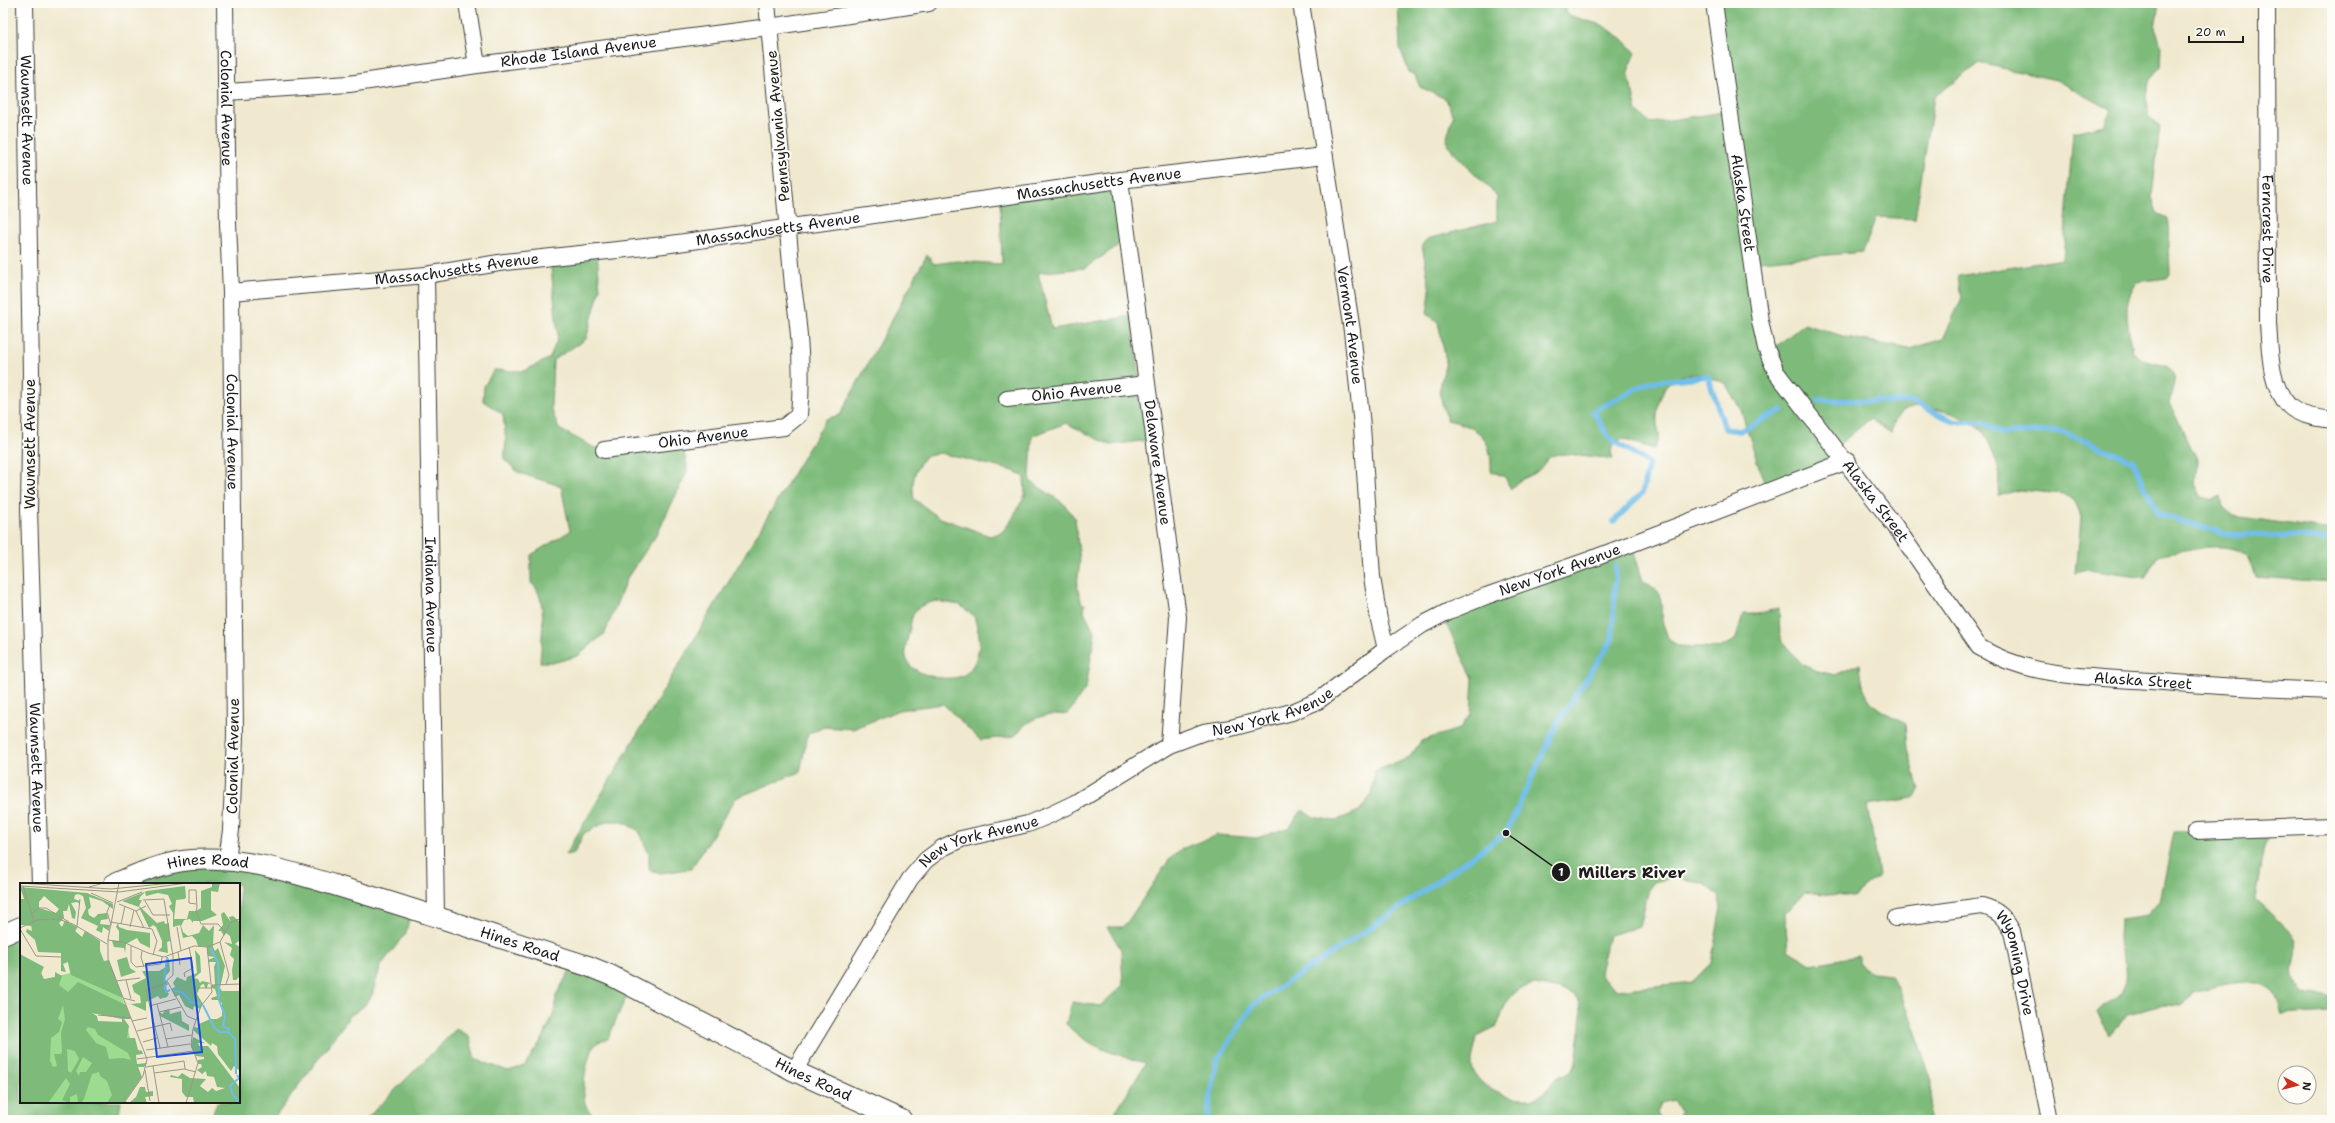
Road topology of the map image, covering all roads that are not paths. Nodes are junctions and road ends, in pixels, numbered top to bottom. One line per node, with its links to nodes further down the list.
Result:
1 (25, 3): 29 (street, Waumsett Avenue)
2 (225, 3): 11 (street, Colonial Avenue)
3 (468, 3): 10 (street)
4 (767, 3): 9 (street, Pennsylvania Avenue)
5 (929, 3): 9 (street, Rhode Island Avenue)
6 (1301, 3): 12 (street, Vermont Avenue)
7 (1714, 3): 22 (street, Alaska Street)
8 (2268, 3): 20 (street, Ferncrest Drive)
9 (769, 27): 10 (street, Rhode Island Avenue); 14 (street, Pennsylvania Avenue)
10 (477, 65): 11 (street, Rhode Island Avenue)
11 (227, 92): 16 (street, Colonial Avenue)
12 (1324, 156): 13 (street, Massachusetts Avenue); 23 (street, Vermont Avenue)
13 (1120, 180): 14 (street, Massachusetts Avenue); 17 (street, Delaware Avenue)
14 (788, 226): 15 (street, Massachusetts Avenue); 19 (street, Pennsylvania Avenue)
15 (426, 276): 16 (street, Massachusetts Avenue); 31 (street, Indiana Avenue)
16 (231, 292): 28 (street, Colonial Avenue)
17 (1147, 384): 18 (street, Ohio Avenue); 25 (street, Delaware Avenue)
18 (1007, 399)
19 (799, 415): 21 (street, Ohio Avenue)
20 (2332, 420)
21 (604, 450)
22 (1847, 461): 23 (street, New York Avenue); 24 (street, Alaska Street)
23 (1386, 649): 25 (street, New York Avenue)
24 (2332, 692)
25 (1169, 745): 35 (street, New York Avenue)
26 (2332, 826): 27 (street)
27 (2196, 831)
28 (227, 860): 30 (street, Hines Road); 31 (street, Hines Road)
29 (40, 883)
30 (116, 883)
31 (436, 915): 35 (street, Hines Road)
32 (1896, 918): 37 (street, Wyoming Drive)
33 (20, 927): 34 (street)
34 (3, 935)
35 (794, 1071): 36 (street, Hines Road)
36 (902, 1120)
37 (2050, 1120)

